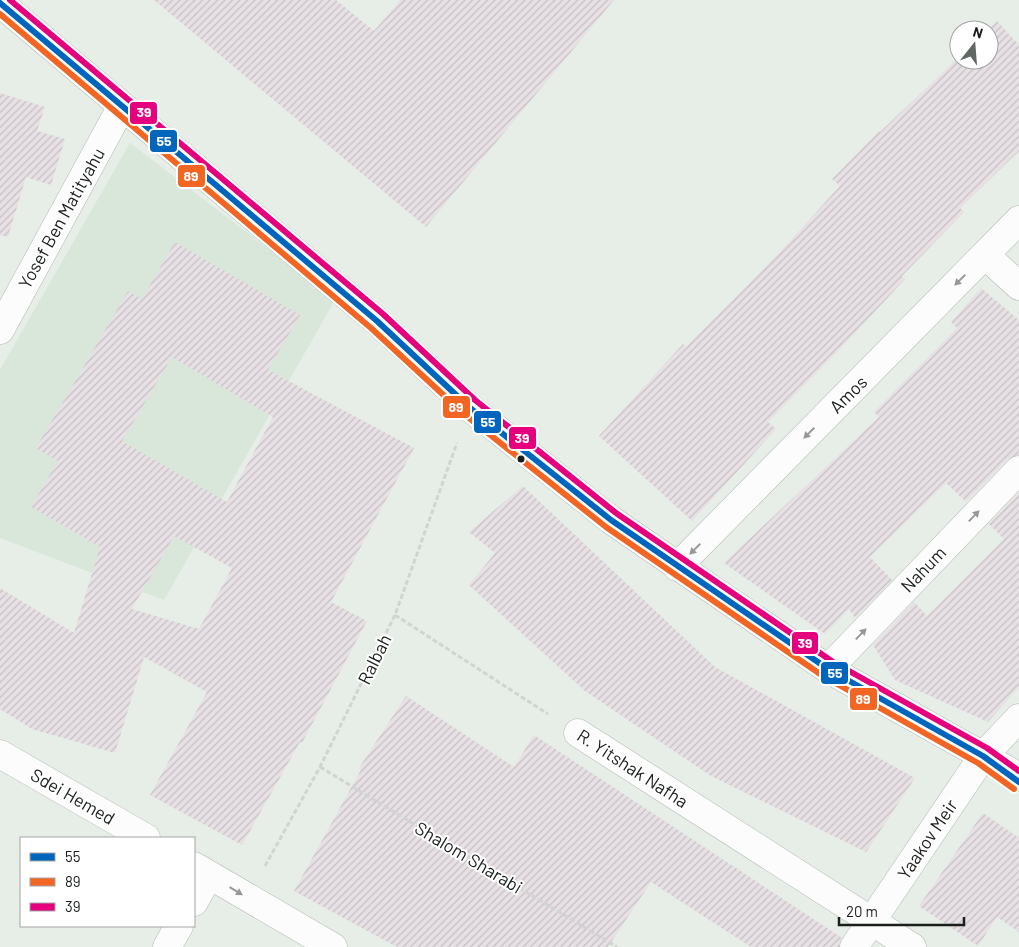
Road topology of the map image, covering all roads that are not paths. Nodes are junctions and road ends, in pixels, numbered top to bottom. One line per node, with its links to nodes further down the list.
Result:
1 (0, 3): 2 (street)
2 (122, 106): 6 (street, Yosef Ben Matityahu); 8 (street)
3 (1019, 220): 4 (street, Amos)
4 (985, 255): 5 (street); 8 (street, Amos, one-way to 8)
5 (1019, 286)
6 (0, 330)
7 (1019, 470): 9 (street, Nahum, one-way to 7)
8 (677, 568): 9 (street)
9 (828, 669): 13 (street)
10 (1019, 718): 13 (street, Yaakov Meir)
11 (578, 733): 18 (street, R. Yitshak Nafha)
12 (0, 754): 15 (street, Sdei Hemed)
13 (983, 756): 14 (street); 18 (street, Yaakov Meir)
14 (1019, 777)
15 (144, 837)
16 (202, 871): 17 (street); 21 (street, one-way to 21)
17 (195, 898)
18 (871, 920): 22 (street, Yaakov Meir); 23 (street, R. Yitshak Nafha)
19 (179, 927): 20 (street)
20 (167, 947)
21 (333, 947)
22 (854, 947)
23 (912, 947)

